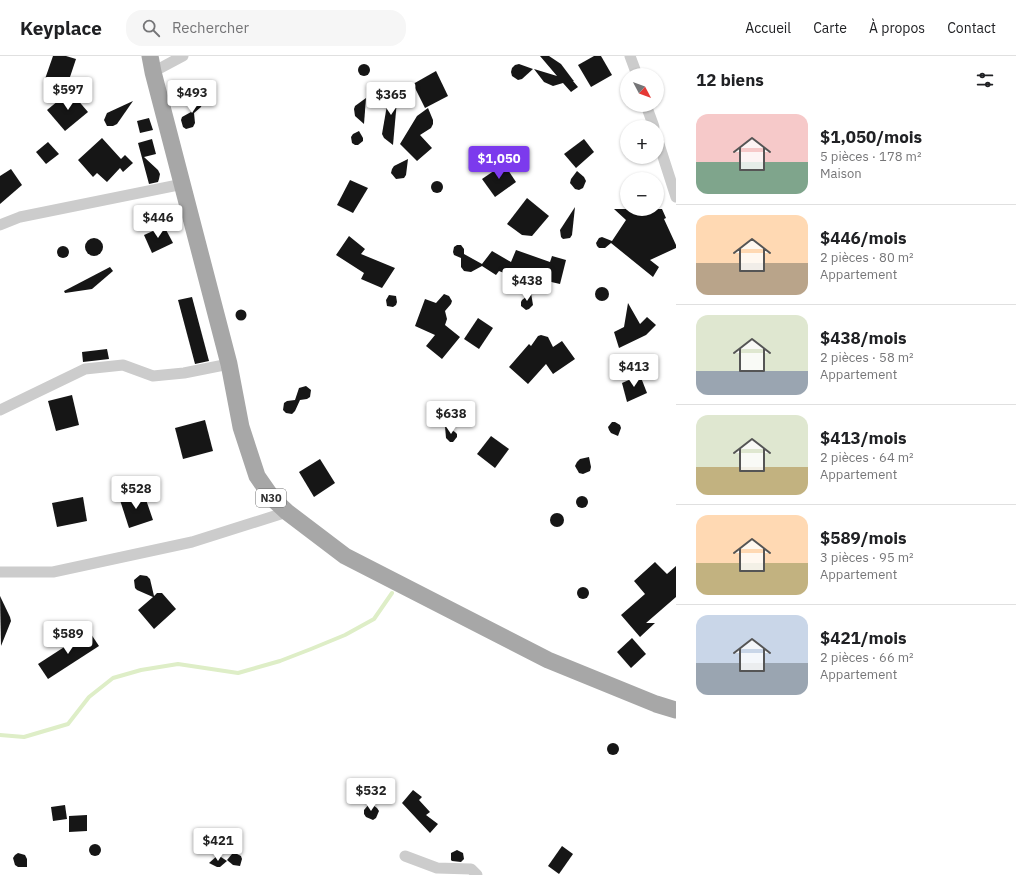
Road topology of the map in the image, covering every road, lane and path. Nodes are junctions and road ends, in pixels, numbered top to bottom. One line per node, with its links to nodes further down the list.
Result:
1 (183, 56): 3 (street)
2 (630, 56): 4 (street)
3 (152, 64): 6 (main road, N30)
4 (634, 68)
5 (664, 160): 7 (street)
6 (183, 184): 8 (street); 9 (main road, N30)
7 (676, 197)
8 (0, 225)
9 (229, 364): 10 (street); 11 (main road, N30)
10 (0, 410)
11 (287, 512): 12 (street); 13 (main road, N30)
12 (0, 572)
13 (676, 710)
14 (405, 856): 15 (street)
15 (477, 875)

